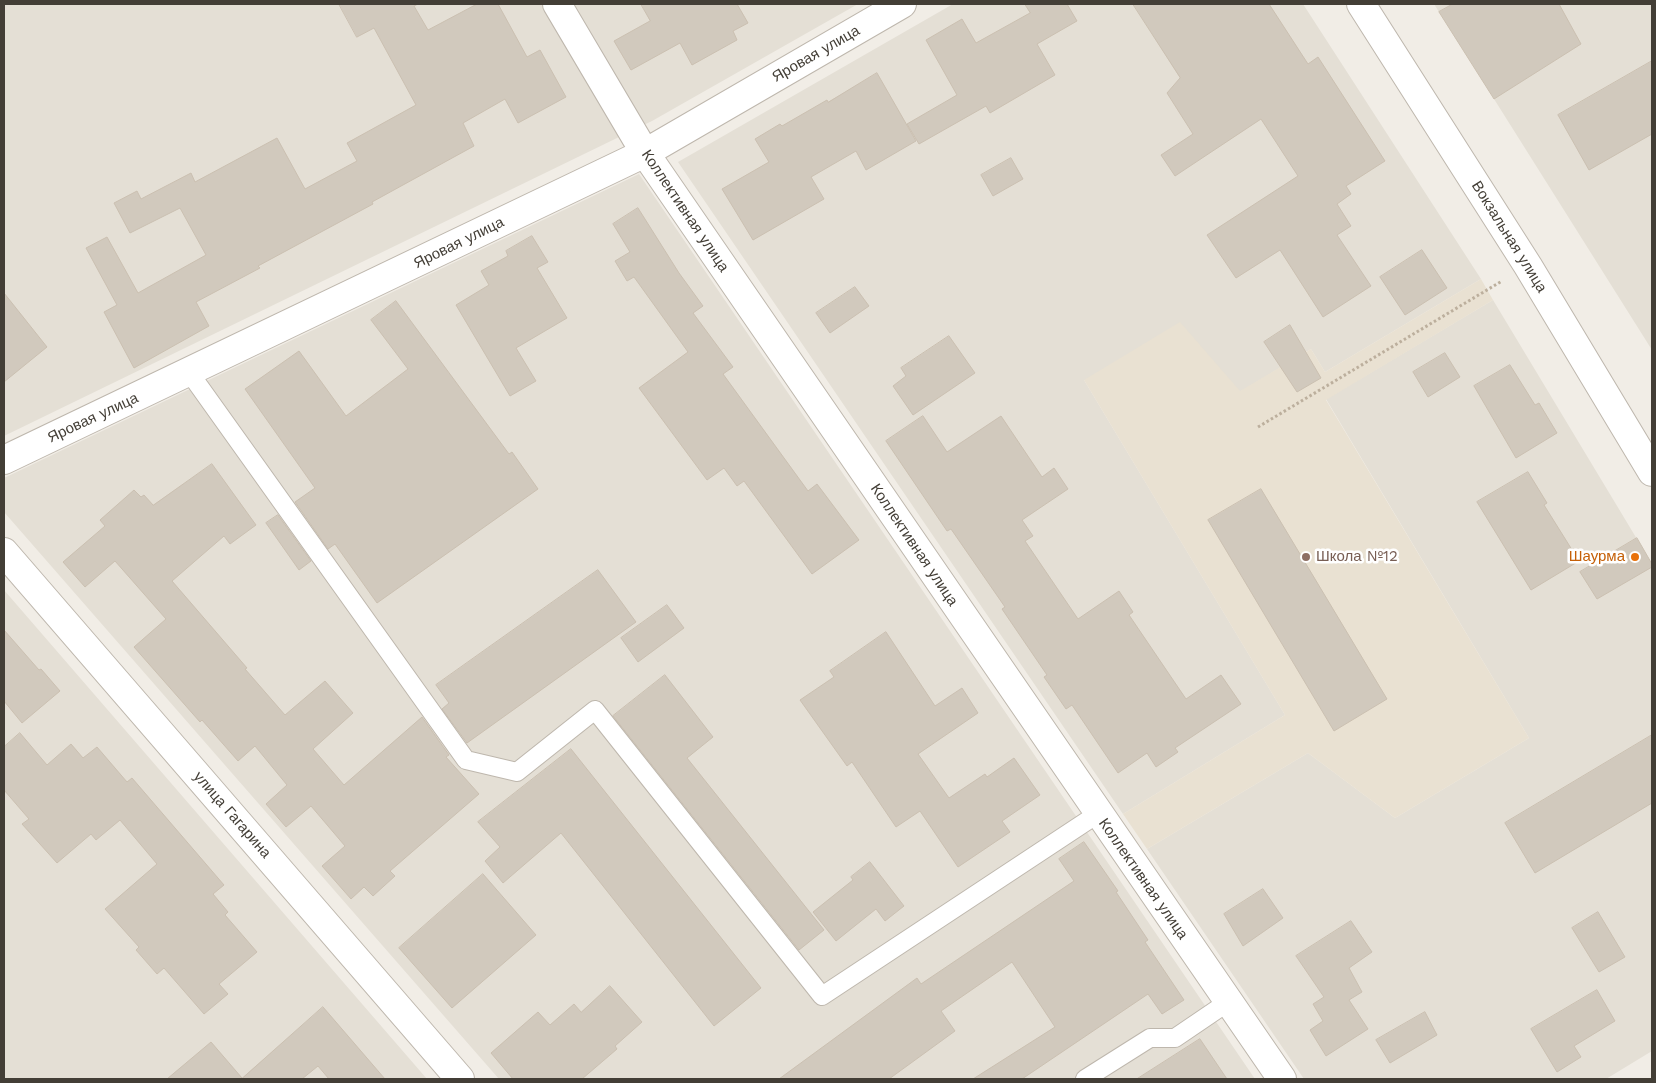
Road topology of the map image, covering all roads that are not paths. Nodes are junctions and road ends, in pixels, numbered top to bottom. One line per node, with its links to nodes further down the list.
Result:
1 (557, 4): 4 (street, Коллективная улица)
2 (902, 4): 4 (street, Яровая улица)
3 (1361, 4): 7 (street, Вокзальная улица)
4 (645, 153): 5 (street, Яровая улица); 9 (street, Коллективная улица)
5 (189, 372): 6 (street, Яровая улица); 9 (lane)
6 (4, 460)
7 (1652, 472)
8 (4, 552): 11 (street, улица Гагарина)
9 (1099, 813): 10 (street, Коллективная улица)
10 (1228, 1002): 12 (lane); 13 (street, Коллективная улица)
11 (460, 1079)
12 (1085, 1079)
13 (1282, 1079)

